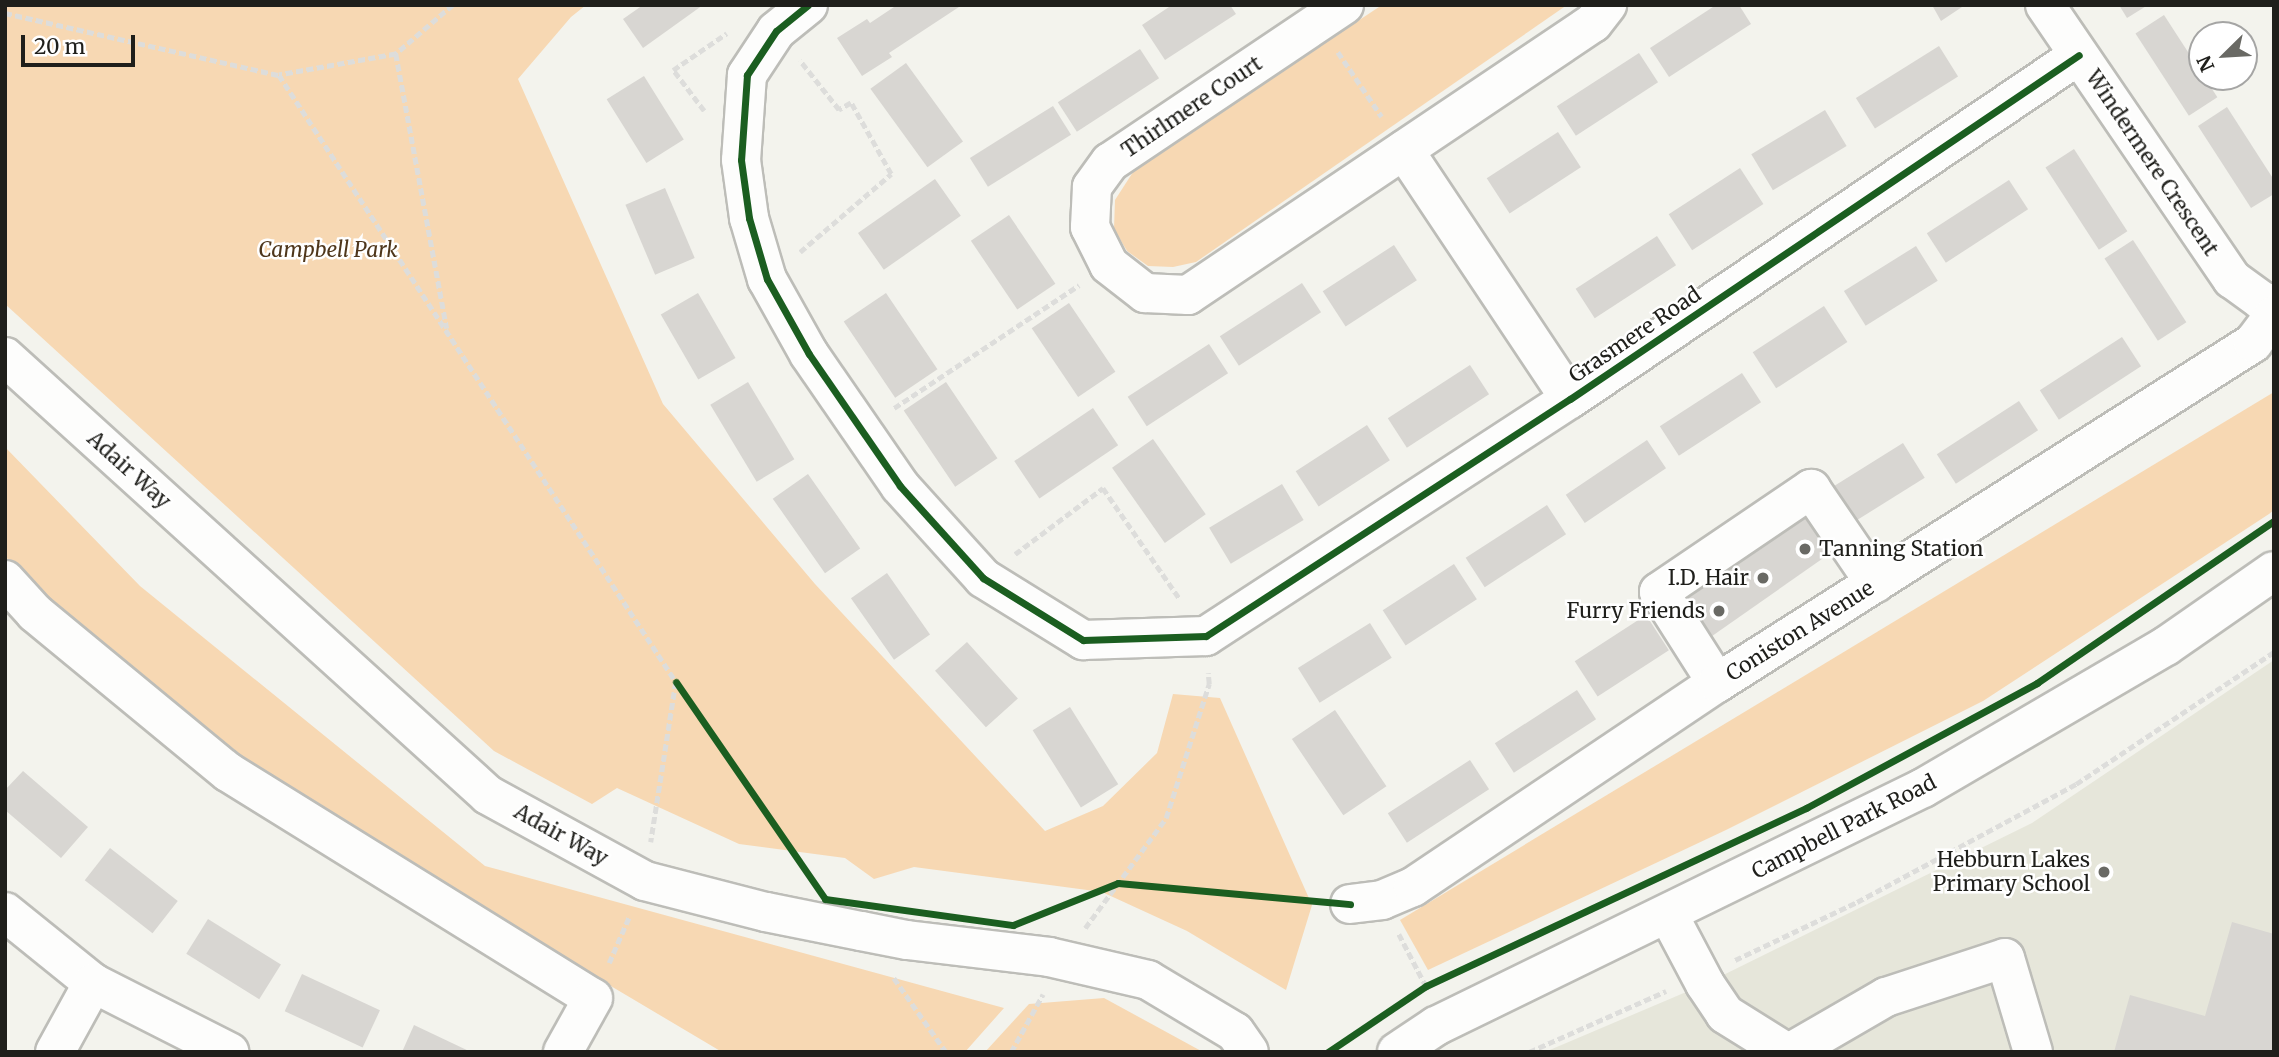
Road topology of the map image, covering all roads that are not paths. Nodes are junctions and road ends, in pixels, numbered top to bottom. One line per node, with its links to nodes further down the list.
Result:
1 (808, 5): 10 (street, Grasmere Road)
2 (1607, 5): 6 (street, Thirlmere Court)
3 (2045, 5): 5 (street, Windermere Crescent)
4 (1331, 14): 6 (street, Thirlmere Court)
5 (2079, 55): 7 (street, Windermere Crescent); 10 (street, Grasmere Road)
6 (1404, 150): 10 (street)
7 (2274, 305)
8 (2274, 315): 13 (street, Coniston Avenue)
9 (5, 357): 22 (street, Adair Way)
10 (1570, 399)
11 (2274, 571): 17 (street, Campbell Park Road)
12 (5, 580): 21 (street)
13 (1875, 583): 14 (street, Coniston Avenue); 14 (street)
14 (1717, 683): 15 (street, Coniston Avenue)
15 (1366, 902)
16 (5, 912): 18 (street)
17 (1668, 914): 23 (street, Campbell Park Road); 24 (street)
18 (93, 983): 19 (street); 20 (street)
19 (55, 1052)
20 (229, 1052)
21 (562, 1052)
22 (1249, 1052)
23 (1397, 1052)
24 (1786, 1052)
25 (1791, 1052): 26 (street)
26 (2033, 1052)

